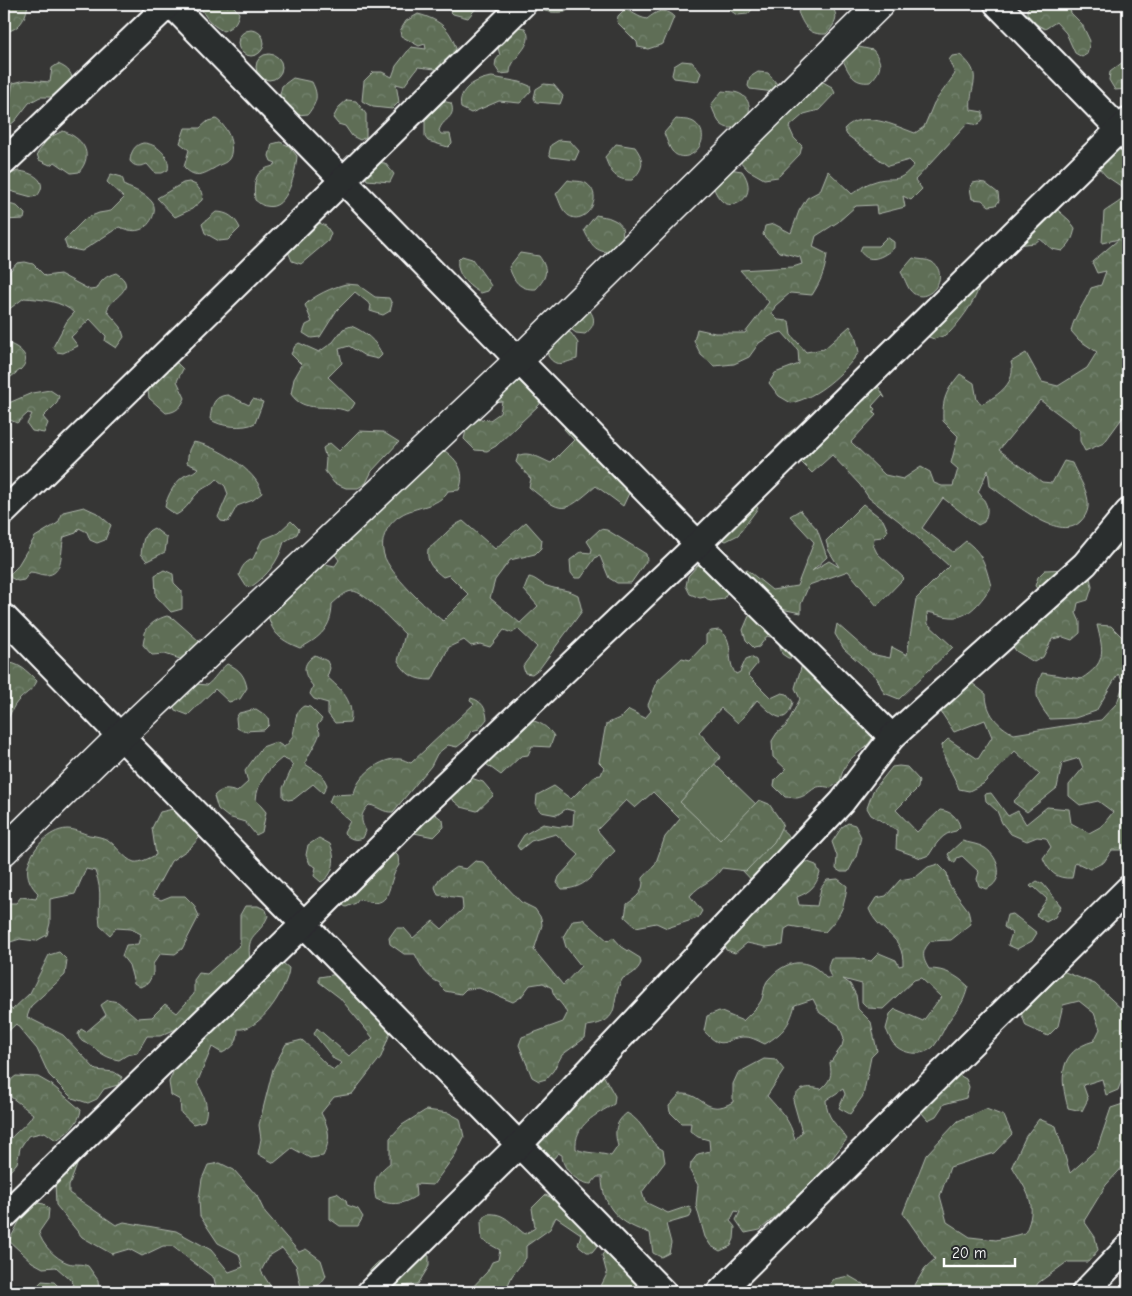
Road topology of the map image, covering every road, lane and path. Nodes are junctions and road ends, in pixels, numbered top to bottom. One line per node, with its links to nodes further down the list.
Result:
1 (170, 4): 6 (street); 7 (street)
2 (523, 4): 7 (street)
3 (880, 4): 8 (street)
4 (998, 4): 5 (street)
5 (1125, 130): 11 (street)
6 (4, 162)
7 (343, 180): 8 (street); 9 (street)
8 (518, 361): 11 (street); 13 (street)
9 (4, 512)
10 (1128, 512): 14 (street)
11 (698, 544): 14 (street); 17 (street)
12 (4, 617): 13 (street)
13 (120, 737): 15 (street); 17 (street)
14 (892, 737): 18 (street)
15 (4, 851)
16 (1128, 889): 23 (street)
17 (304, 924): 18 (street); 19 (street)
18 (519, 1145): 21 (street); 22 (street)
19 (4, 1216)
20 (1128, 1247): 24 (street)
21 (370, 1292)
22 (663, 1292)
23 (720, 1292)
24 (1085, 1292)

